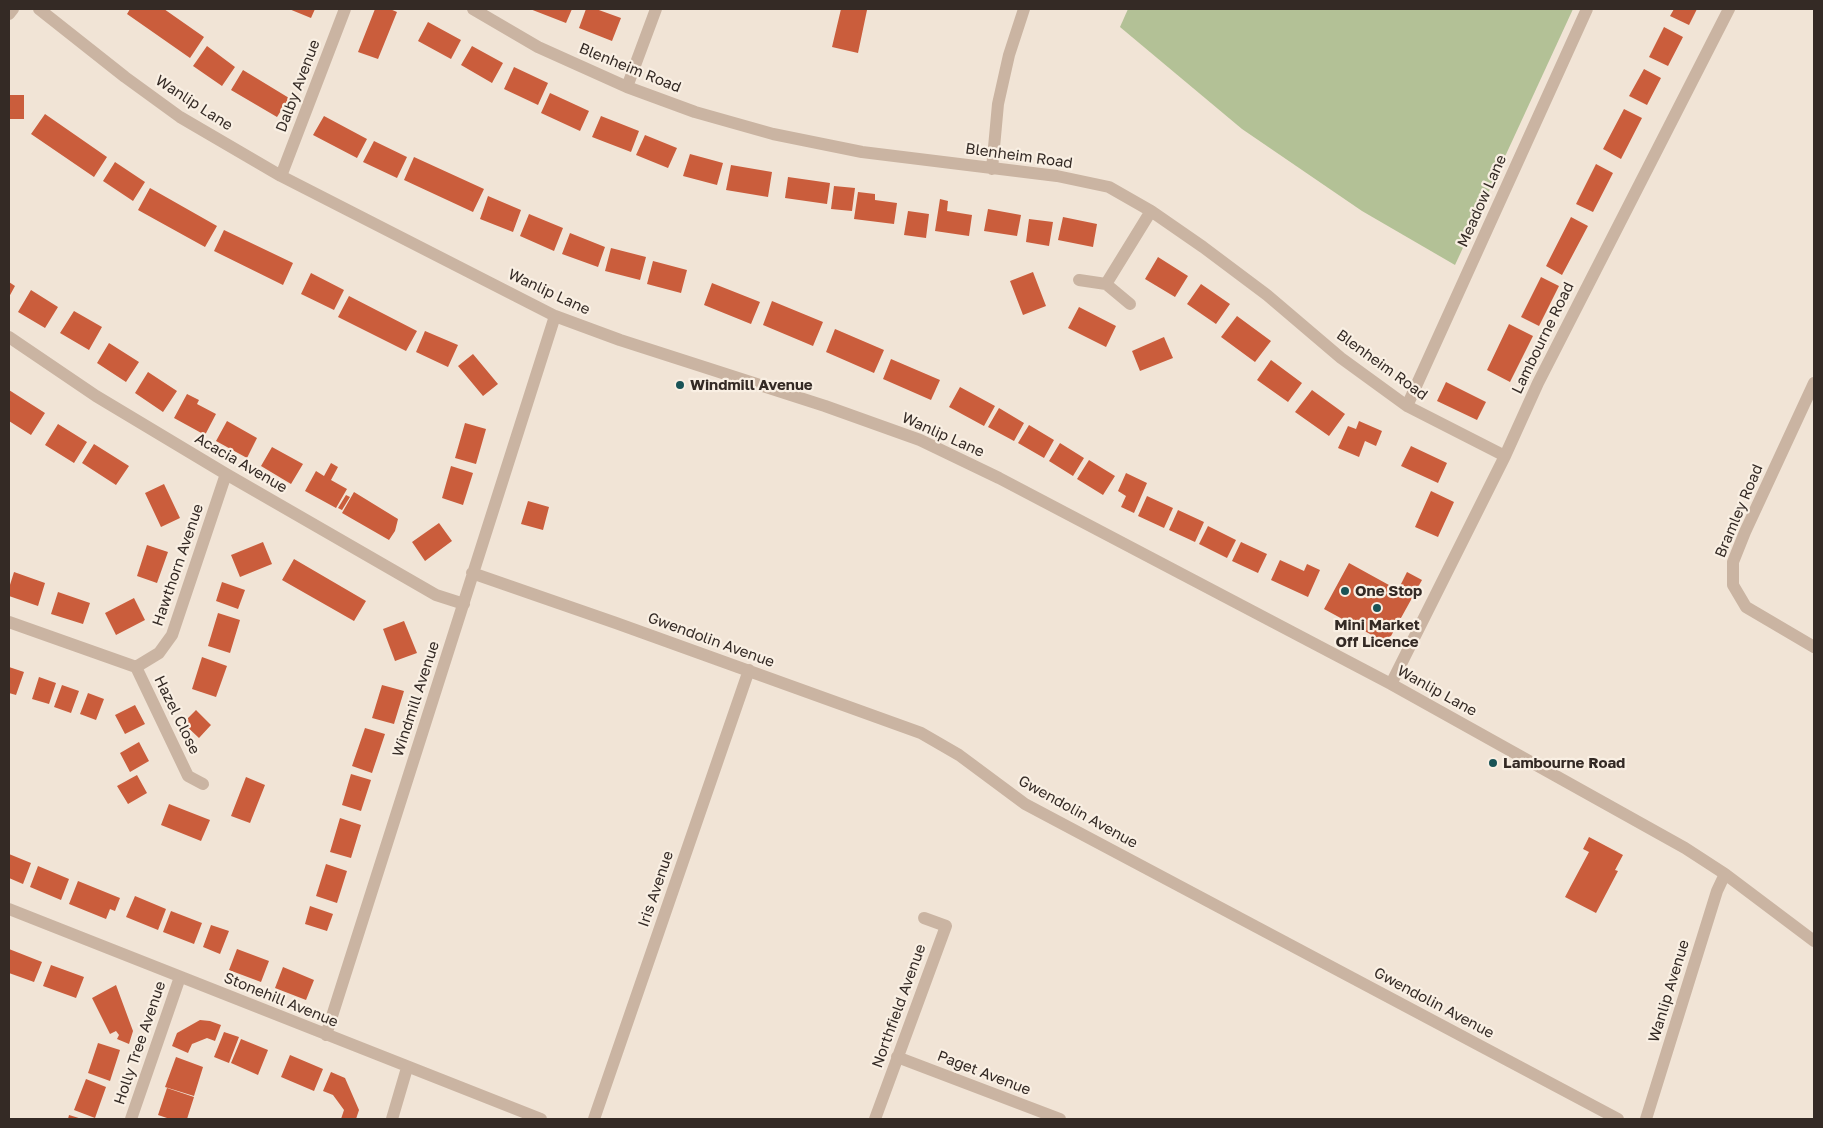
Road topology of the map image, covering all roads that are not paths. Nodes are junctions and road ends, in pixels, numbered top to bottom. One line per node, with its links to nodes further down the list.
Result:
1 (13, 9): 9 (street)
2 (39, 9): 12 (street, Wanlip Lane)
3 (345, 9): 12 (street, Dalby Avenue)
4 (473, 9): 10 (street, Blenheim Road)
5 (656, 9): 10 (street)
6 (1024, 9): 11 (street)
7 (1586, 9): 20 (street, Meadow Lane)
8 (1729, 9): 21 (street, Lambourne Road)
9 (9, 14)
10 (626, 87): 11 (street, Blenheim Road)
11 (992, 169): 13 (street, Blenheim Road)
12 (281, 176): 17 (street, Wanlip Lane)
13 (1151, 211): 15 (street); 20 (street, Blenheim Road)
14 (1079, 280): 15 (street)
15 (1106, 284): 16 (street)
16 (1130, 304)
17 (555, 316): 23 (street, Windmill Avenue); 29 (street, Wanlip Lane)
18 (9, 337): 22 (street, Acacia Avenue)
19 (1814, 383): 26 (street, Bramley Road)
20 (1407, 406): 21 (street, Blenheim Road)
21 (1505, 456): 29 (street, Lambourne Road)
22 (226, 474): 24 (street, Acacia Avenue); 27 (street, Hawthorn Avenue)
23 (472, 573): 24 (street, Windmill Avenue); 28 (street, Gwendolin Avenue)
24 (464, 604): 38 (street, Windmill Avenue)
25 (9, 622): 27 (street)
26 (1814, 646)
27 (136, 667): 31 (street, Hazel Close)
28 (749, 670): 44 (street, Iris Avenue); 47 (street, Gwendolin Avenue)
29 (1391, 684): 33 (street, Wanlip Lane)
30 (173, 775): 31 (street, Hazel Close)
31 (188, 776): 32 (street, Hazel Close)
32 (203, 784)
33 (1725, 874): 36 (street, Wanlip Lane); 48 (street, Wanlip Avenue)
34 (9, 909): 37 (street, Stonehill Avenue)
35 (924, 918): 39 (street, Northfield Avenue)
36 (1814, 941)
37 (180, 977): 38 (street, Stonehill Avenue); 41 (street, Holly Tree Avenue)
38 (326, 1035): 40 (street, Stonehill Avenue)
39 (897, 1057): 45 (street, Northfield Avenue); 46 (street, Paget Avenue)
40 (407, 1068): 42 (street); 43 (street, Stonehill Avenue)
41 (132, 1119)
42 (392, 1119)
43 (541, 1119)
44 (594, 1119)
45 (875, 1119)
46 (1060, 1119)
47 (1618, 1119)
48 (1646, 1119)

